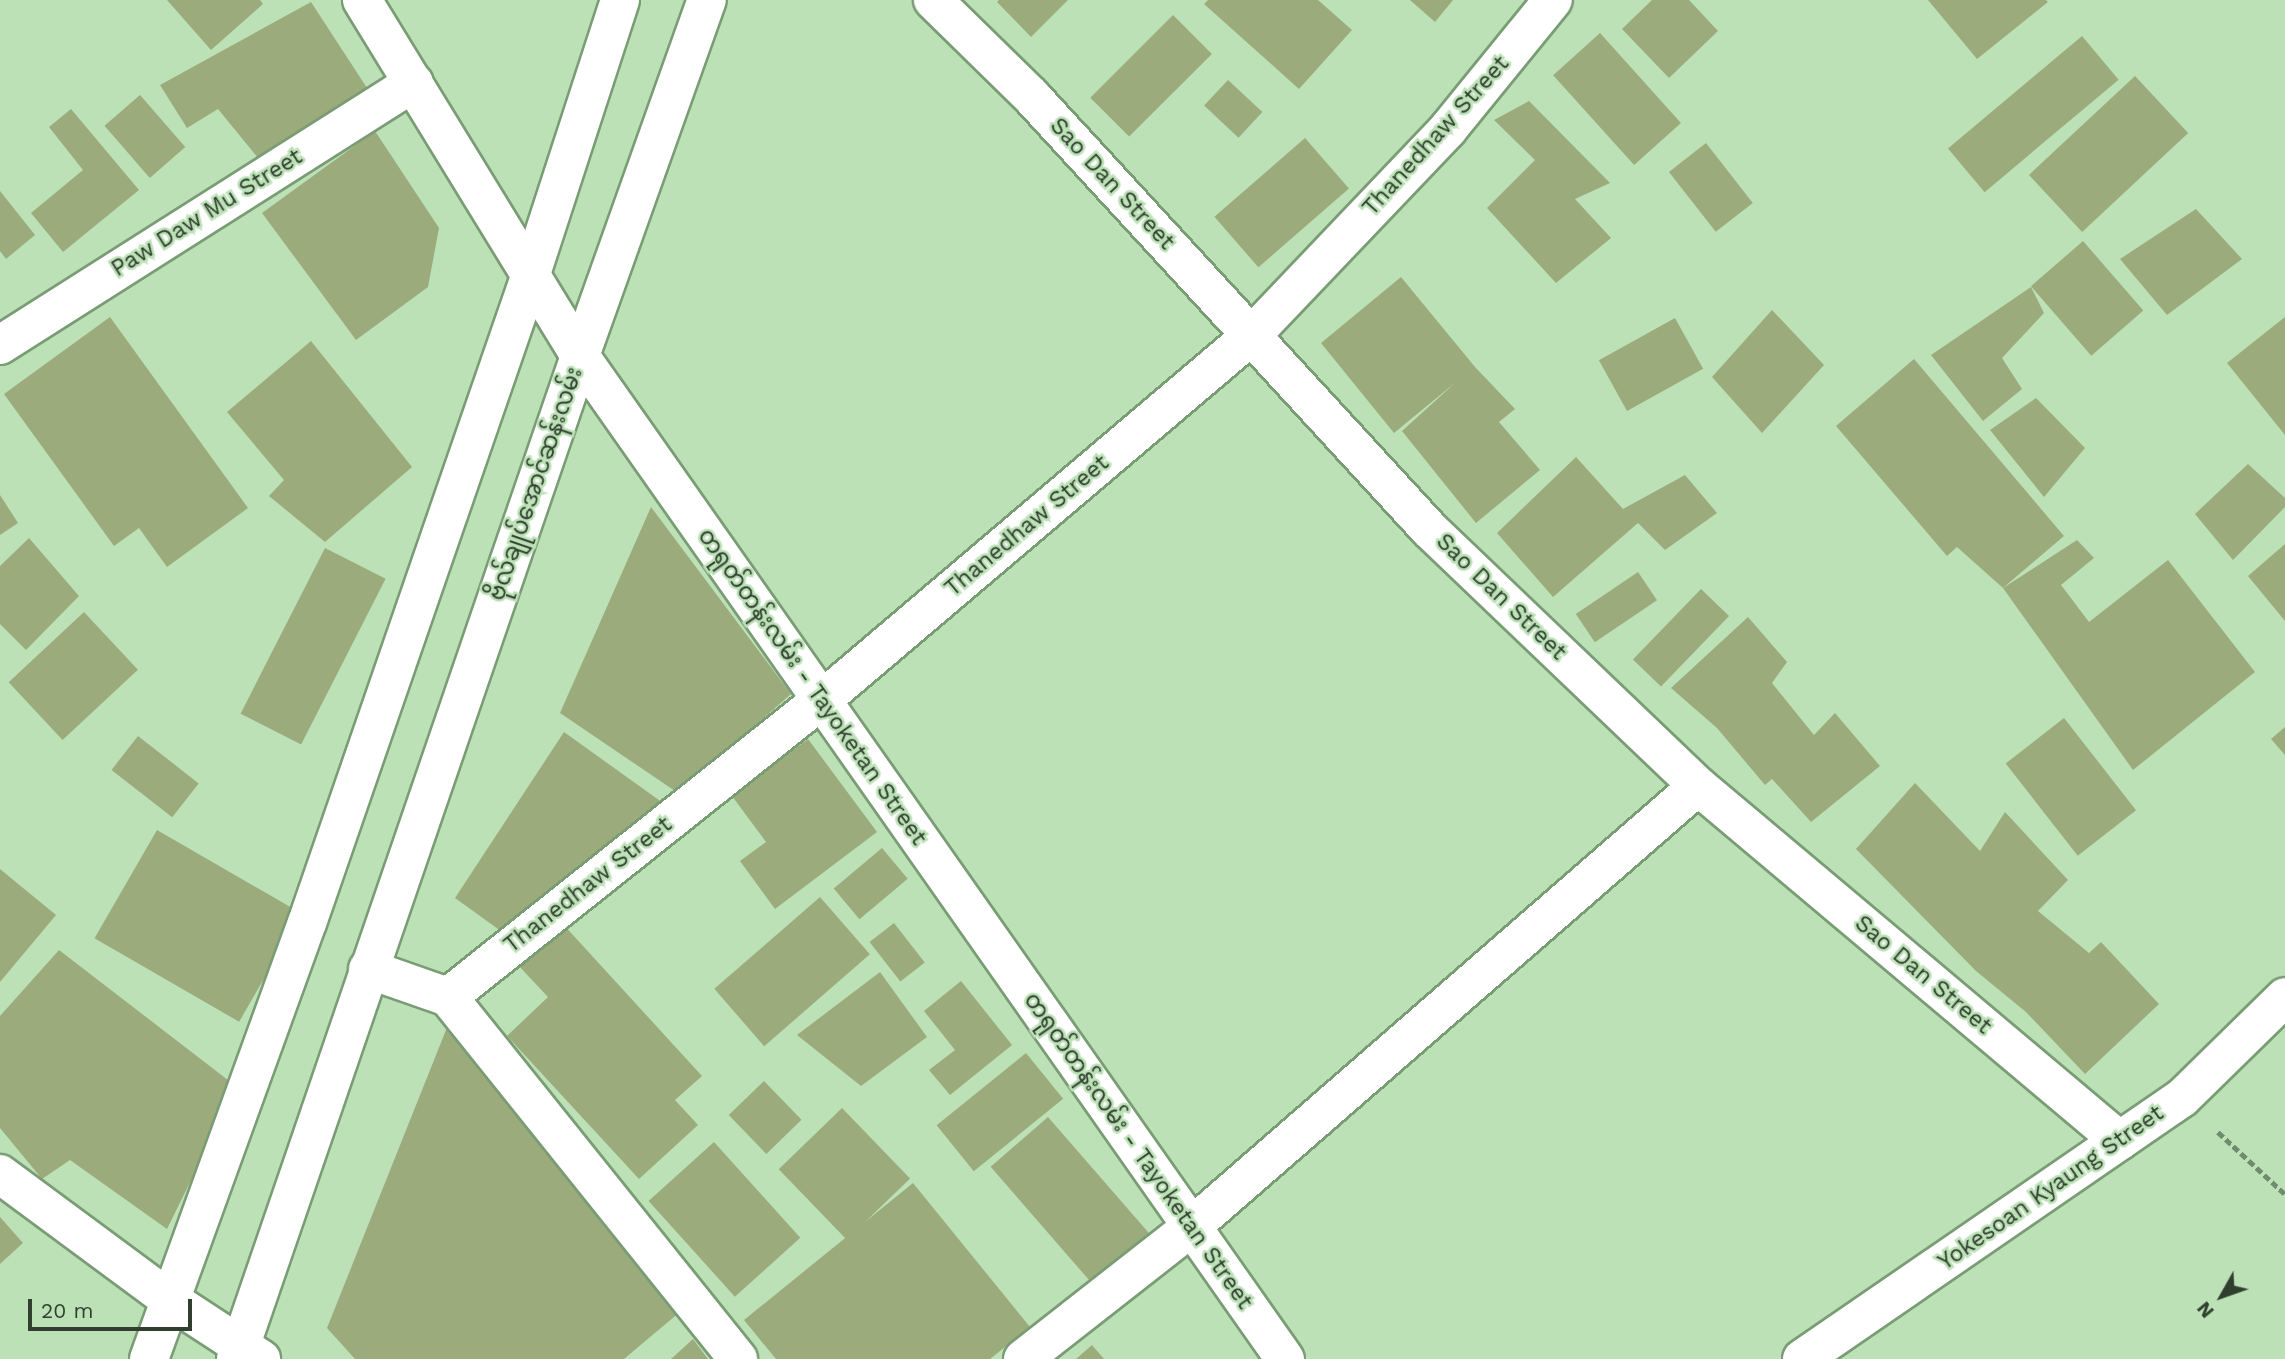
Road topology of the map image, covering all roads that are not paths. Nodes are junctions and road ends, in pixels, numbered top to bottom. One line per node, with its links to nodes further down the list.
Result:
1 (362, 0): 6 (main road, တရုတ်တန်းလမ်း - Tayoketan Street)
2 (620, 0): 7 (main road)
3 (707, 0): 10 (main road, ဗိုလ်ချုပ်အောင်ဆန်းလမ်း)
4 (933, 0): 8 (main road, Sao Dan Street)
5 (1553, 0): 8 (main road, Thanedhaw Street)
6 (414, 82): 7 (main road, တရုတ်တန်းလမ်း - Tayoketan Street); 9 (main road, Paw Daw Mu Street)
7 (531, 274): 10 (main road, တရုတ်တန်းလမ်း - Tayoketan Street); 19 (main road)
8 (1252, 335): 11 (main road, Thanedhaw Street); 12 (main road, Sao Dan Street)
9 (0, 345)
10 (580, 356): 11 (main road, တရုတ်တန်းလမ်း - Tayoketan Street); 13 (main road, ဗိုလ်ချုပ်အောင်ဆန်းလမ်း)
11 (822, 700): 14 (main road, Thanedhaw Street); 18 (main road, တရုတ်တန်းလမ်း - Tayoketan Street)
12 (1698, 786): 16 (main road, Sao Dan Street); 18 (main road)
13 (368, 970): 14 (main road); 20 (main road, ဗိုလ်ချုပ်အောင်ဆန်းလမ်း)
14 (448, 997): 22 (main road)
15 (2285, 997): 16 (main road, Yokesoan Kyaung Street)
16 (2120, 1141): 25 (main road, Yokesoan Kyaung Street)
17 (0, 1174): 19 (main road)
18 (1190, 1228): 23 (main road); 24 (main road, တရုတ်တန်းလမ်း - Tayoketan Street)
19 (169, 1299): 20 (main road); 21 (main road)
20 (246, 1354)
21 (149, 1359)
22 (738, 1359)
23 (1023, 1359)
24 (1285, 1359)
25 (1802, 1359)

